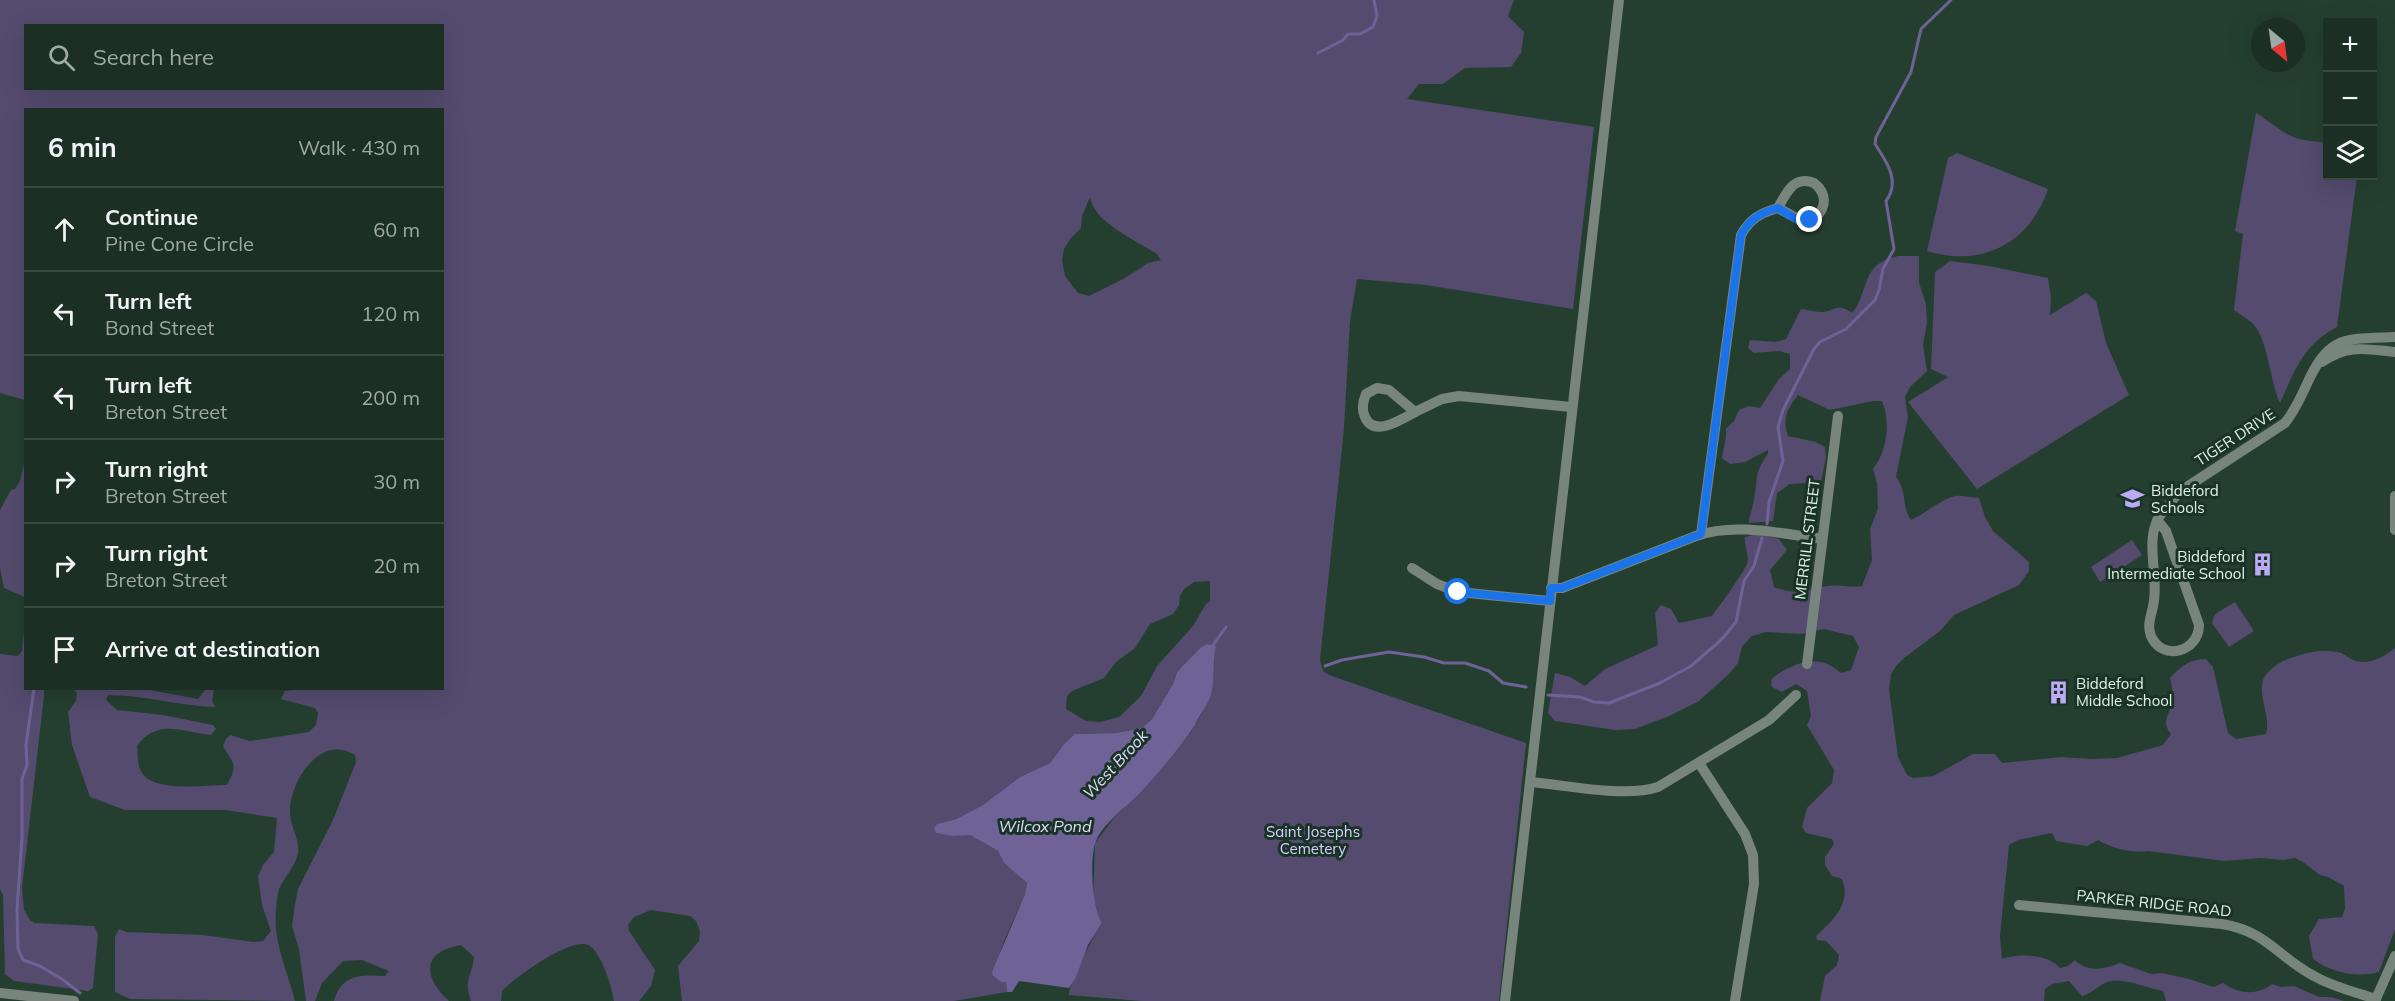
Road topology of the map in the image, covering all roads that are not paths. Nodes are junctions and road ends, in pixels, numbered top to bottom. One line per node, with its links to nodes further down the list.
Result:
1 (1618, 0): 6 (street)
2 (1778, 208): 2 (street); 12 (street)
3 (2395, 336): 5 (street, TIGER DRIVE)
4 (2395, 352): 5 (street)
5 (2314, 367): 10 (street, TIGER DRIVE)
6 (1571, 407): 7 (street); 15 (street)
7 (1415, 412): 7 (street)
8 (1838, 417): 13 (street, MERRILL STREET)
9 (2395, 496): 11 (street)
10 (2157, 520): 10 (street)
11 (2395, 530)
12 (1701, 534): 13 (street); 15 (street)
13 (1822, 540): 17 (street, MERRILL STREET)
14 (1412, 568): 16 (street)
15 (1551, 588): 16 (street)
16 (1550, 601): 20 (street)
17 (1807, 664)
18 (1796, 695): 19 (street)
19 (1699, 763): 20 (street); 27 (street)
20 (1530, 782): 26 (street)
21 (2019, 905): 24 (street, PARKER RIDGE ROAD)
22 (2395, 956): 24 (street)
23 (0, 993): 25 (street)
24 (2375, 1000)
25 (74, 1001)
26 (1505, 1001)
27 (1735, 1001)

